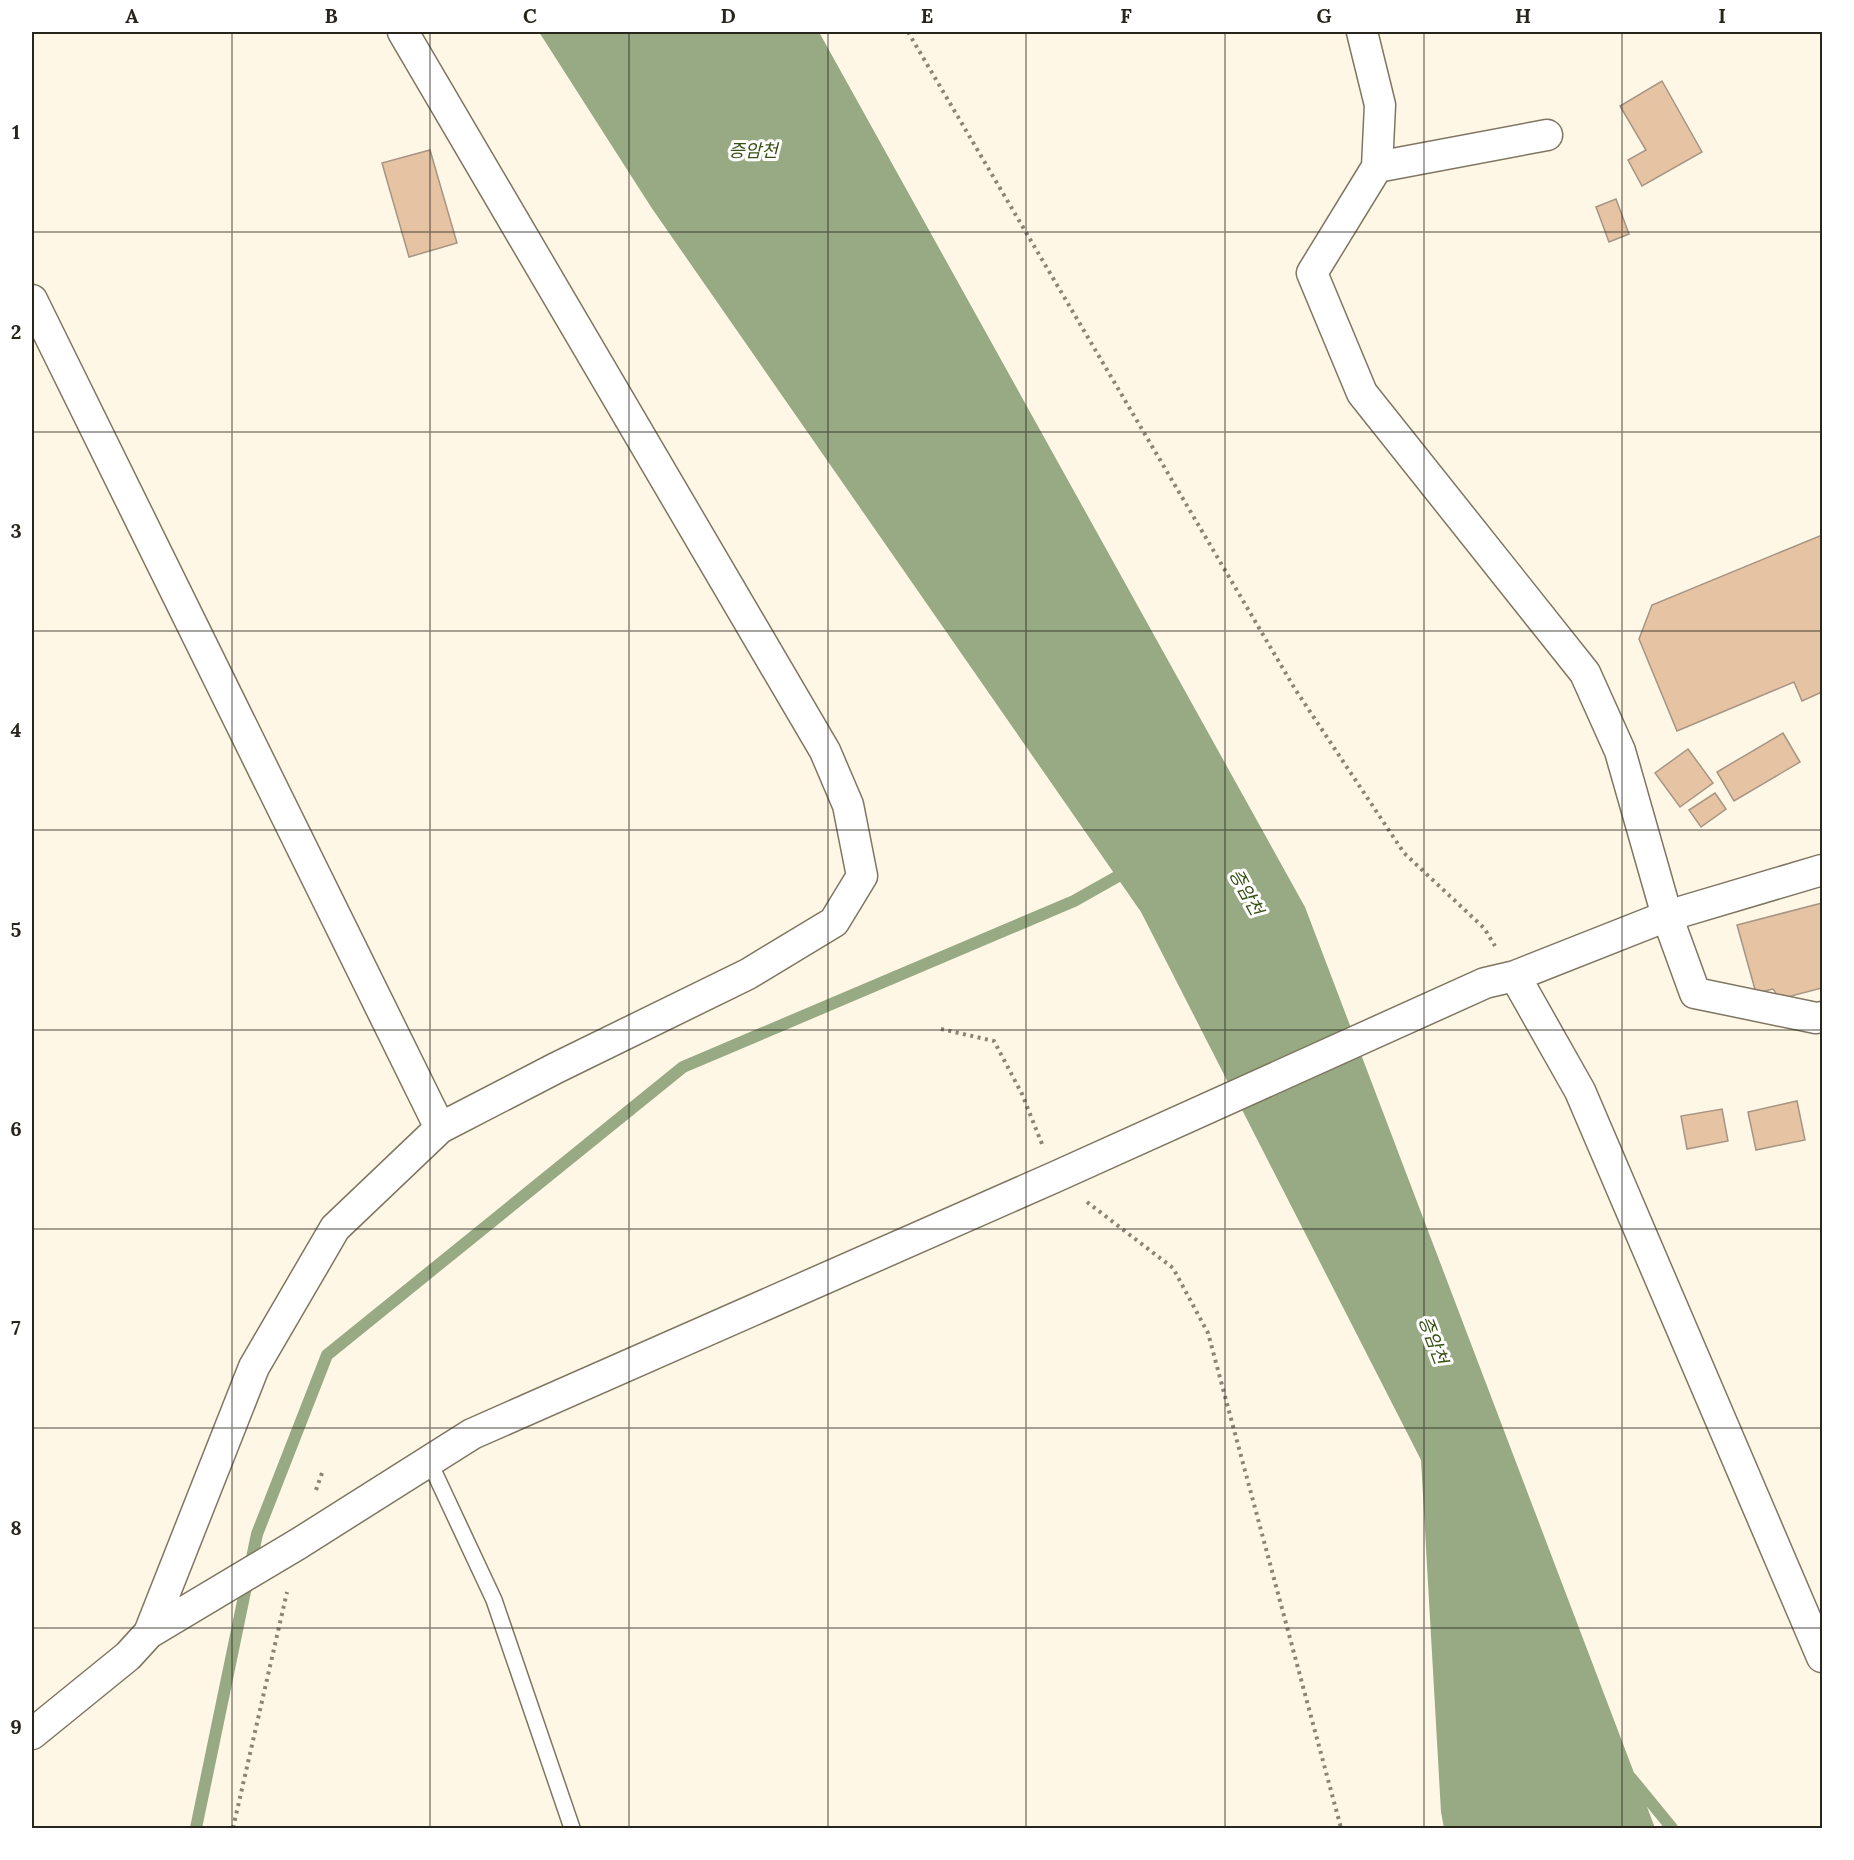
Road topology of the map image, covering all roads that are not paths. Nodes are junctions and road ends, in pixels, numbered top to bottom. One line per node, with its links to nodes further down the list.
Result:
1 (403, 32): 10 (street)
2 (1362, 32): 4 (street)
3 (1547, 135): 4 (street)
4 (1377, 167): 7 (street)
5 (32, 300): 10 (street)
6 (1822, 870): 7 (street)
7 (1667, 916): 8 (street); 9 (street)
8 (1515, 976): 11 (street); 13 (street)
9 (1822, 1017)
10 (440, 1128): 12 (street)
11 (429, 1461): 12 (street); 15 (lane)
12 (149, 1632): 14 (street)
13 (1822, 1657)
14 (32, 1734)
15 (572, 1828)

